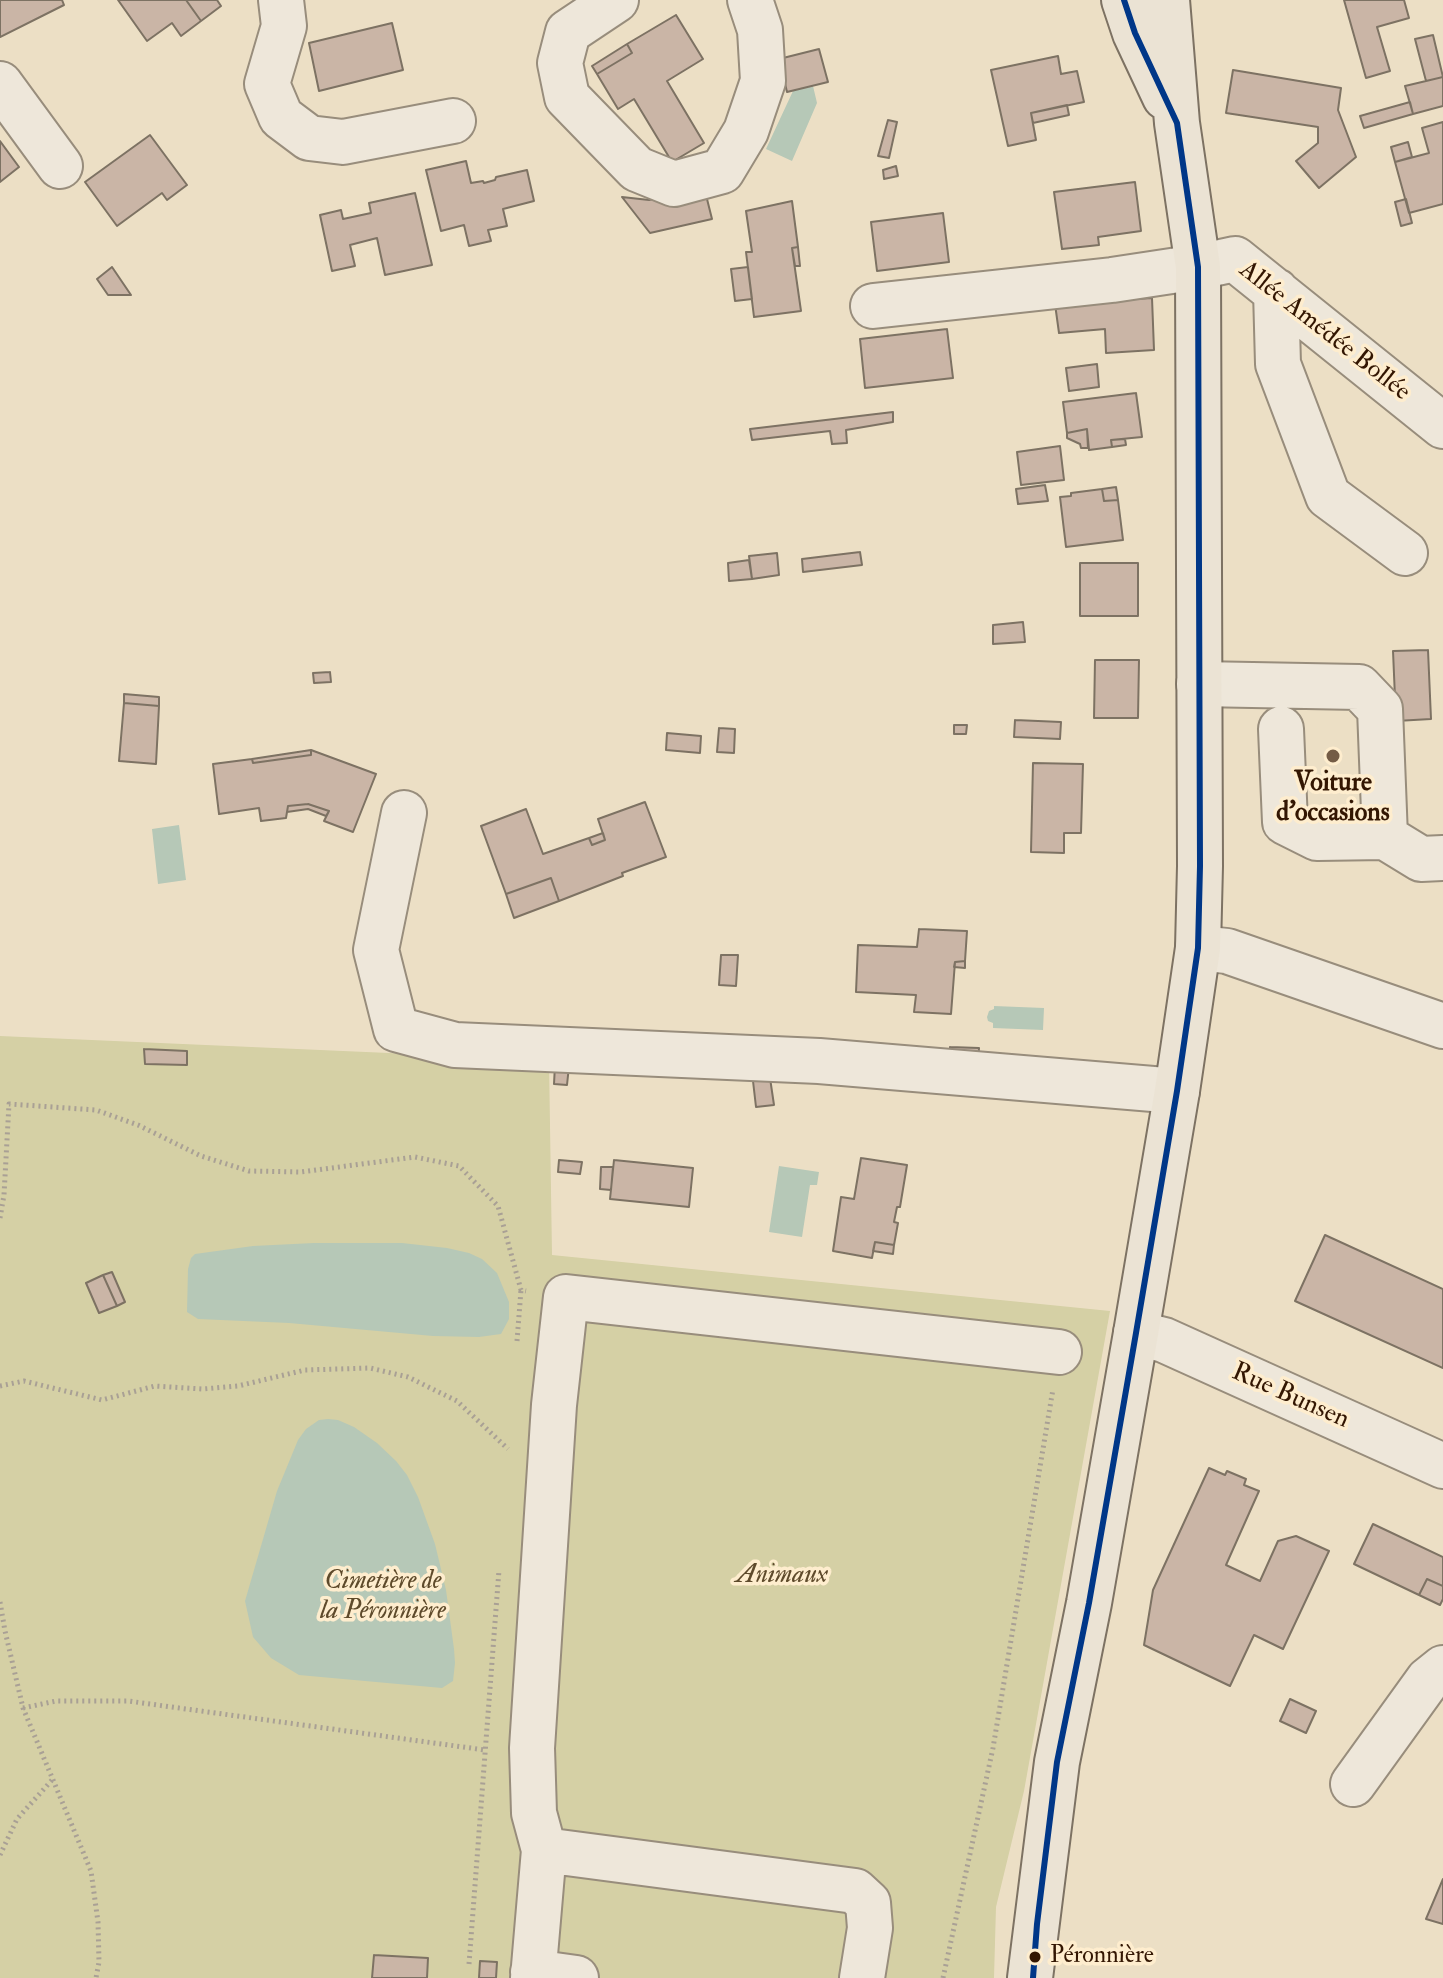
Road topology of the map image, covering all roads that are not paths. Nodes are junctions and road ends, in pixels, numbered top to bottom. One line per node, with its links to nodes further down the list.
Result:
1 (281, 0): 7 (street)
2 (616, 0): 3 (street)
3 (750, 0)
4 (1124, 0): 8 (main road)
5 (1167, 0): 8 (main road)
6 (0, 84): 9 (street)
7 (453, 121)
8 (1177, 123): 10 (main road)
9 (60, 166)
10 (1198, 267): 11 (street, Allée Amédée Bollée); 12 (street); 15 (main road)
11 (1276, 291): 13 (street, Allée Amédée Bollée); 14 (street)
12 (873, 306)
13 (1443, 426)
14 (1405, 553)
15 (1199, 684): 18 (street); 20 (main road)
16 (1281, 729): 18 (street)
17 (404, 813): 22 (street)
18 (1385, 837): 19 (street)
19 (1443, 858)
20 (1198, 948): 21 (street); 22 (main road)
21 (1443, 1026)
22 (1177, 1091): 23 (main road)
23 (1136, 1333): 25 (street, Rue Bunsen); 30 (main road)
24 (1059, 1352): 28 (street)
25 (1443, 1466)
26 (1443, 1668): 27 (street)
27 (1353, 1784)
28 (544, 1850): 29 (street); 32 (street)
29 (533, 1975): 31 (street)
30 (1032, 1976)
31 (576, 1978)
32 (862, 1978)

